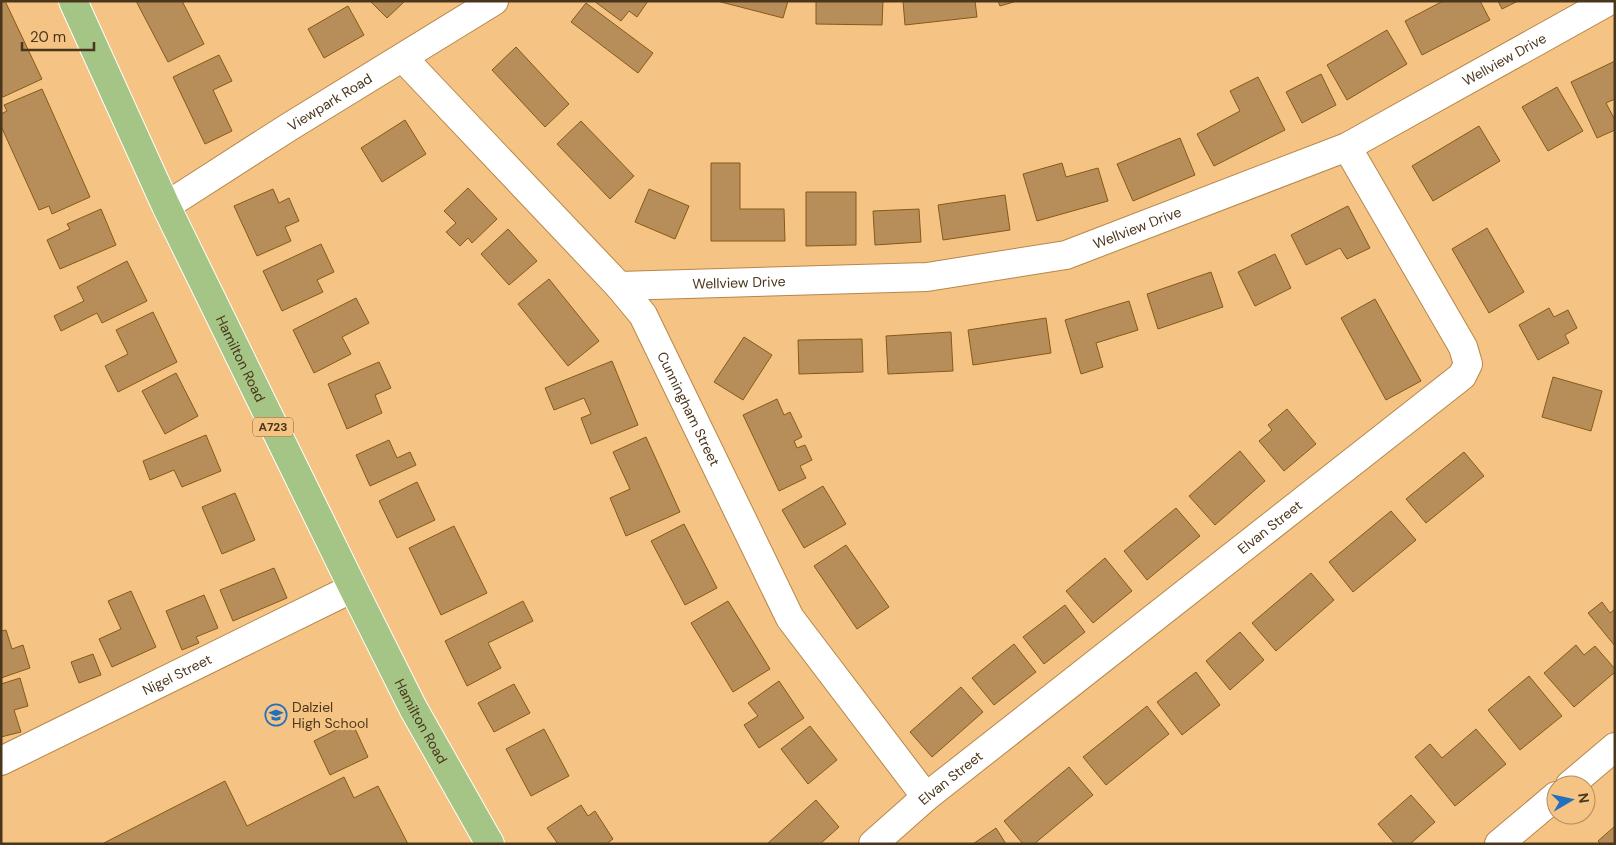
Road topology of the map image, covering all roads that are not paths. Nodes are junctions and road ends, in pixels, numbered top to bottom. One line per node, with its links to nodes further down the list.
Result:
1 (73, 1): 6 (main road, Hamilton Road / A723)
2 (1609, 1): 5 (street, Wellview Drive)
3 (480, 4): 4 (street, Viewpark Road)
4 (403, 58): 6 (street, Viewpark Road); 7 (street, Cunningham Street)
5 (1346, 148): 7 (street, Wellview Drive); 12 (street, Elvan Street)
6 (166, 206): 8 (main road, Hamilton Road / A723)
7 (619, 286): 12 (street, Cunningham Street)
8 (353, 588): 10 (street, Nigel Street); 14 (main road, Hamilton Road / A723)
9 (1615, 747): 11 (street)
10 (1, 761)
11 (1582, 775)
12 (926, 797): 15 (street, Elvan Street)
13 (1546, 804): 16 (street)
14 (490, 844)
15 (873, 844)
16 (1499, 844)

